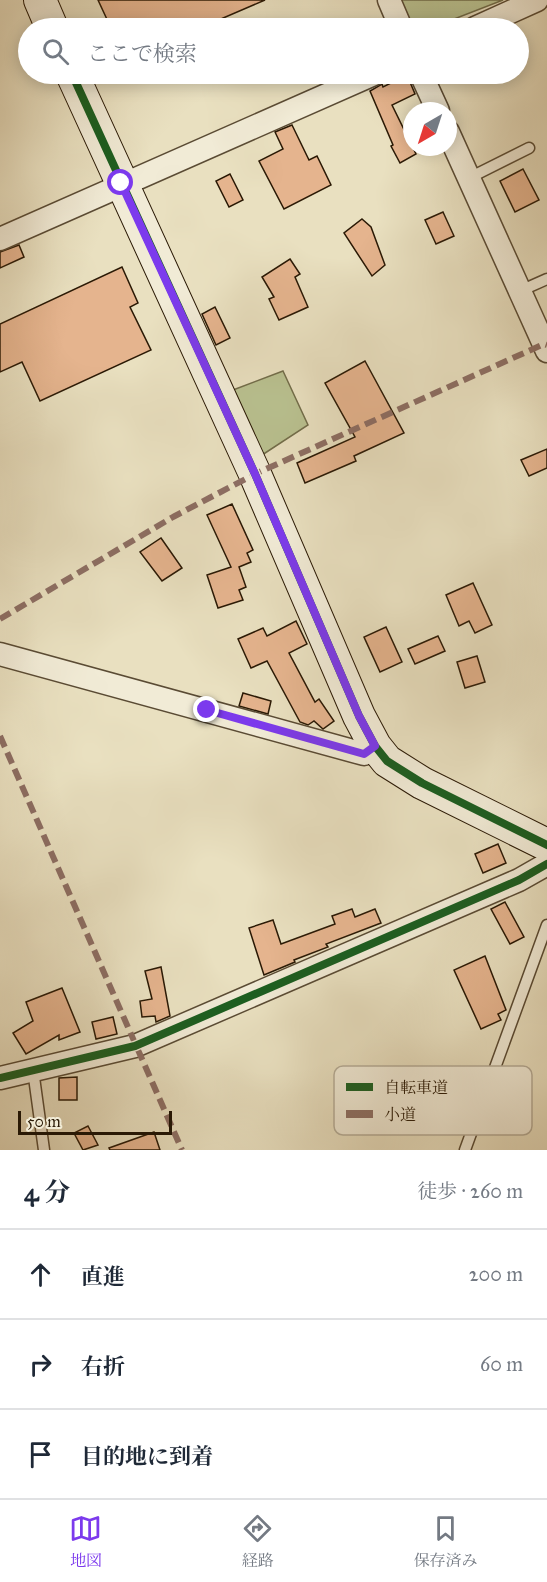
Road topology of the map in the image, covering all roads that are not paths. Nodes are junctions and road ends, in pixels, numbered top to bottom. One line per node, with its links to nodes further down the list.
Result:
1 (40, 0): 4 (street)
2 (389, 0): 5 (street)
3 (537, 0): 6 (street)
4 (48, 18)
5 (397, 18)
6 (497, 18)
7 (76, 84): 14 (street)
8 (351, 84): 14 (street)
9 (426, 84): 10 (street)
10 (434, 102)
11 (529, 148): 13 (lane)
12 (457, 152): 13 (street)
13 (469, 178): 17 (street)
14 (121, 183): 15 (street); 20 (street)
15 (0, 238)
16 (547, 279): 17 (lane)
17 (520, 291): 18 (street)
18 (547, 351)
19 (0, 654): 20 (street)
20 (375, 746): 21 (street)
21 (547, 845)
22 (547, 864): 25 (street)
23 (547, 925): 24 (lane)
24 (496, 1066)
25 (33, 1070): 26 (street); 28 (lane)
26 (0, 1078)
27 (470, 1135): 29 (lane)
28 (45, 1150)
29 (465, 1150)

